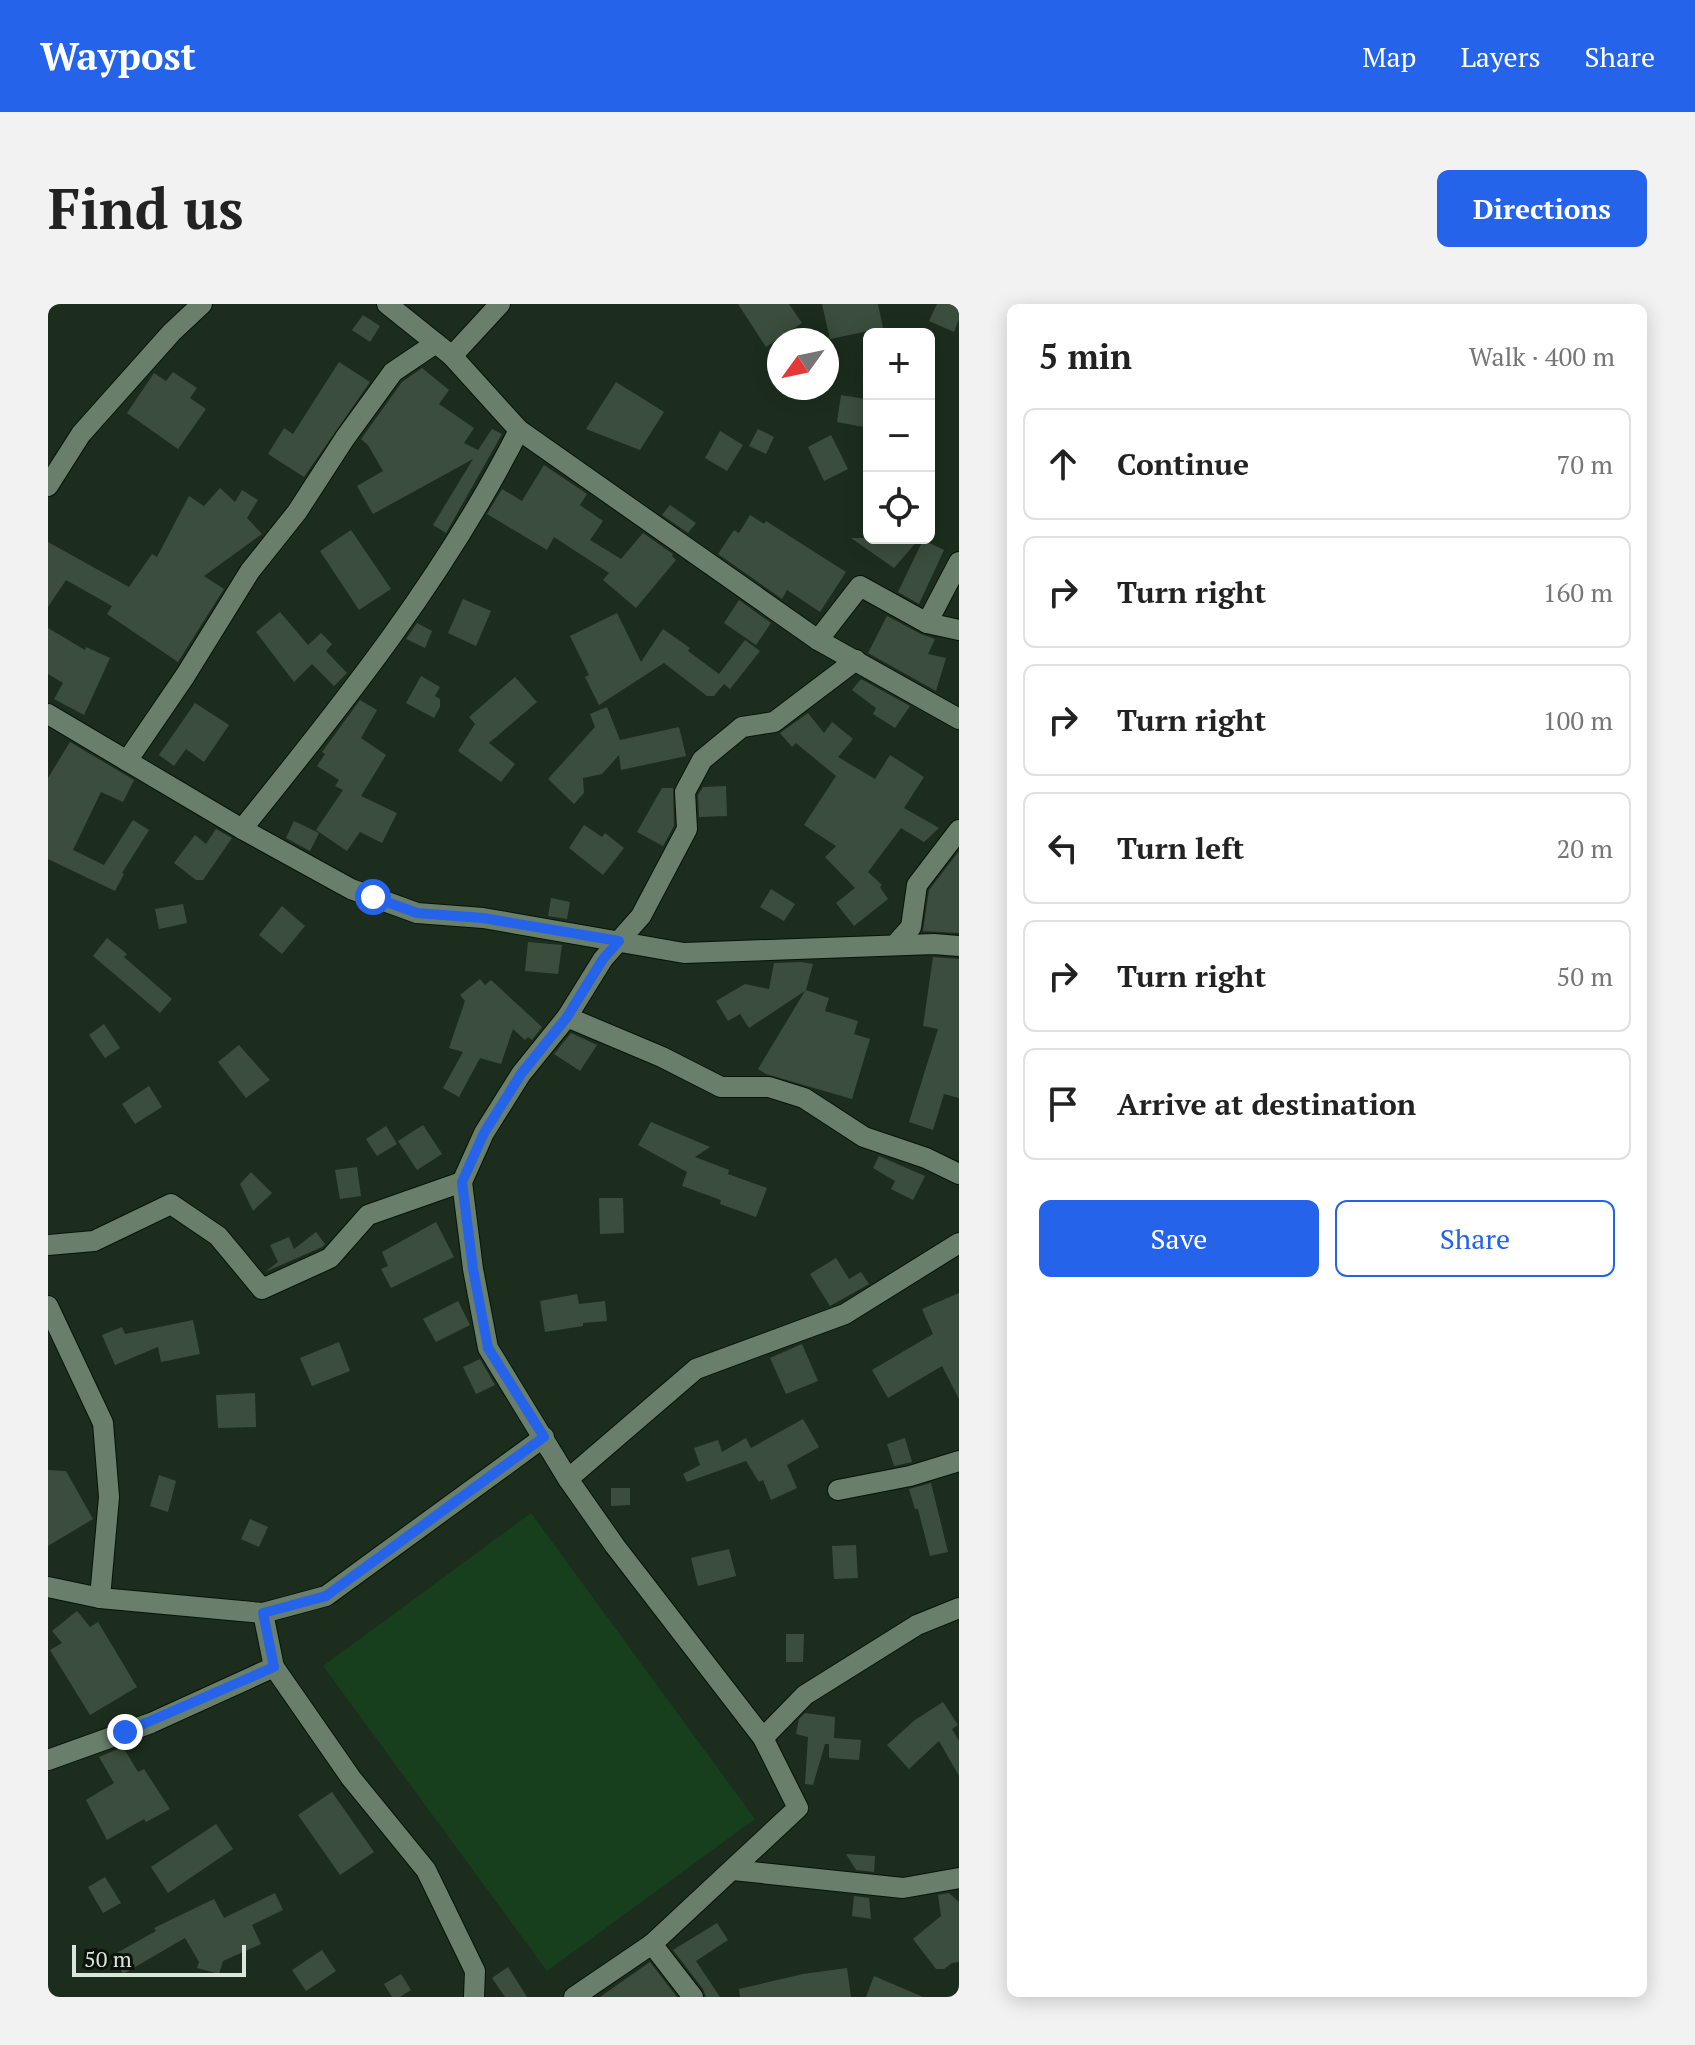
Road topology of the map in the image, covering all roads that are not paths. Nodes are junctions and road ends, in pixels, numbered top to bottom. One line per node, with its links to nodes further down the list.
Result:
1 (202, 304): 6 (street)
2 (387, 304): 4 (street)
3 (500, 304): 4 (street)
4 (444, 350): 5 (street); 14 (street)
5 (519, 430): 10 (street); 15 (street)
6 (48, 486)
7 (959, 562): 8 (street)
8 (927, 623): 9 (street); 10 (street)
9 (959, 630)
10 (818, 640): 11 (street)
11 (856, 660): 13 (street); 17 (street)
12 (48, 714): 14 (street)
13 (959, 719)
14 (127, 761): 15 (street)
15 (242, 829): 17 (street)
16 (959, 830): 18 (street)
17 (619, 941): 18 (street); 20 (street)
18 (895, 945): 19 (street)
19 (959, 946)
20 (567, 1017): 21 (street); 22 (street)
21 (959, 1174)
22 (462, 1182): 24 (street); 26 (street)
23 (959, 1243): 28 (street)
24 (48, 1245)
25 (48, 1306): 31 (street)
26 (544, 1437): 28 (street); 33 (street)
27 (959, 1461): 29 (street)
28 (568, 1479): 35 (street)
29 (838, 1490)
30 (48, 1587): 31 (street)
31 (100, 1598): 33 (street)
32 (959, 1608): 35 (street)
33 (263, 1613): 34 (street)
34 (274, 1667): 36 (street); 40 (street)
35 (763, 1738): 37 (street)
36 (48, 1760)
37 (733, 1870): 38 (street); 39 (street)
38 (959, 1878)
39 (652, 1944): 41 (street); 42 (street)
40 (474, 1997)
41 (574, 1997)
42 (693, 1997)

